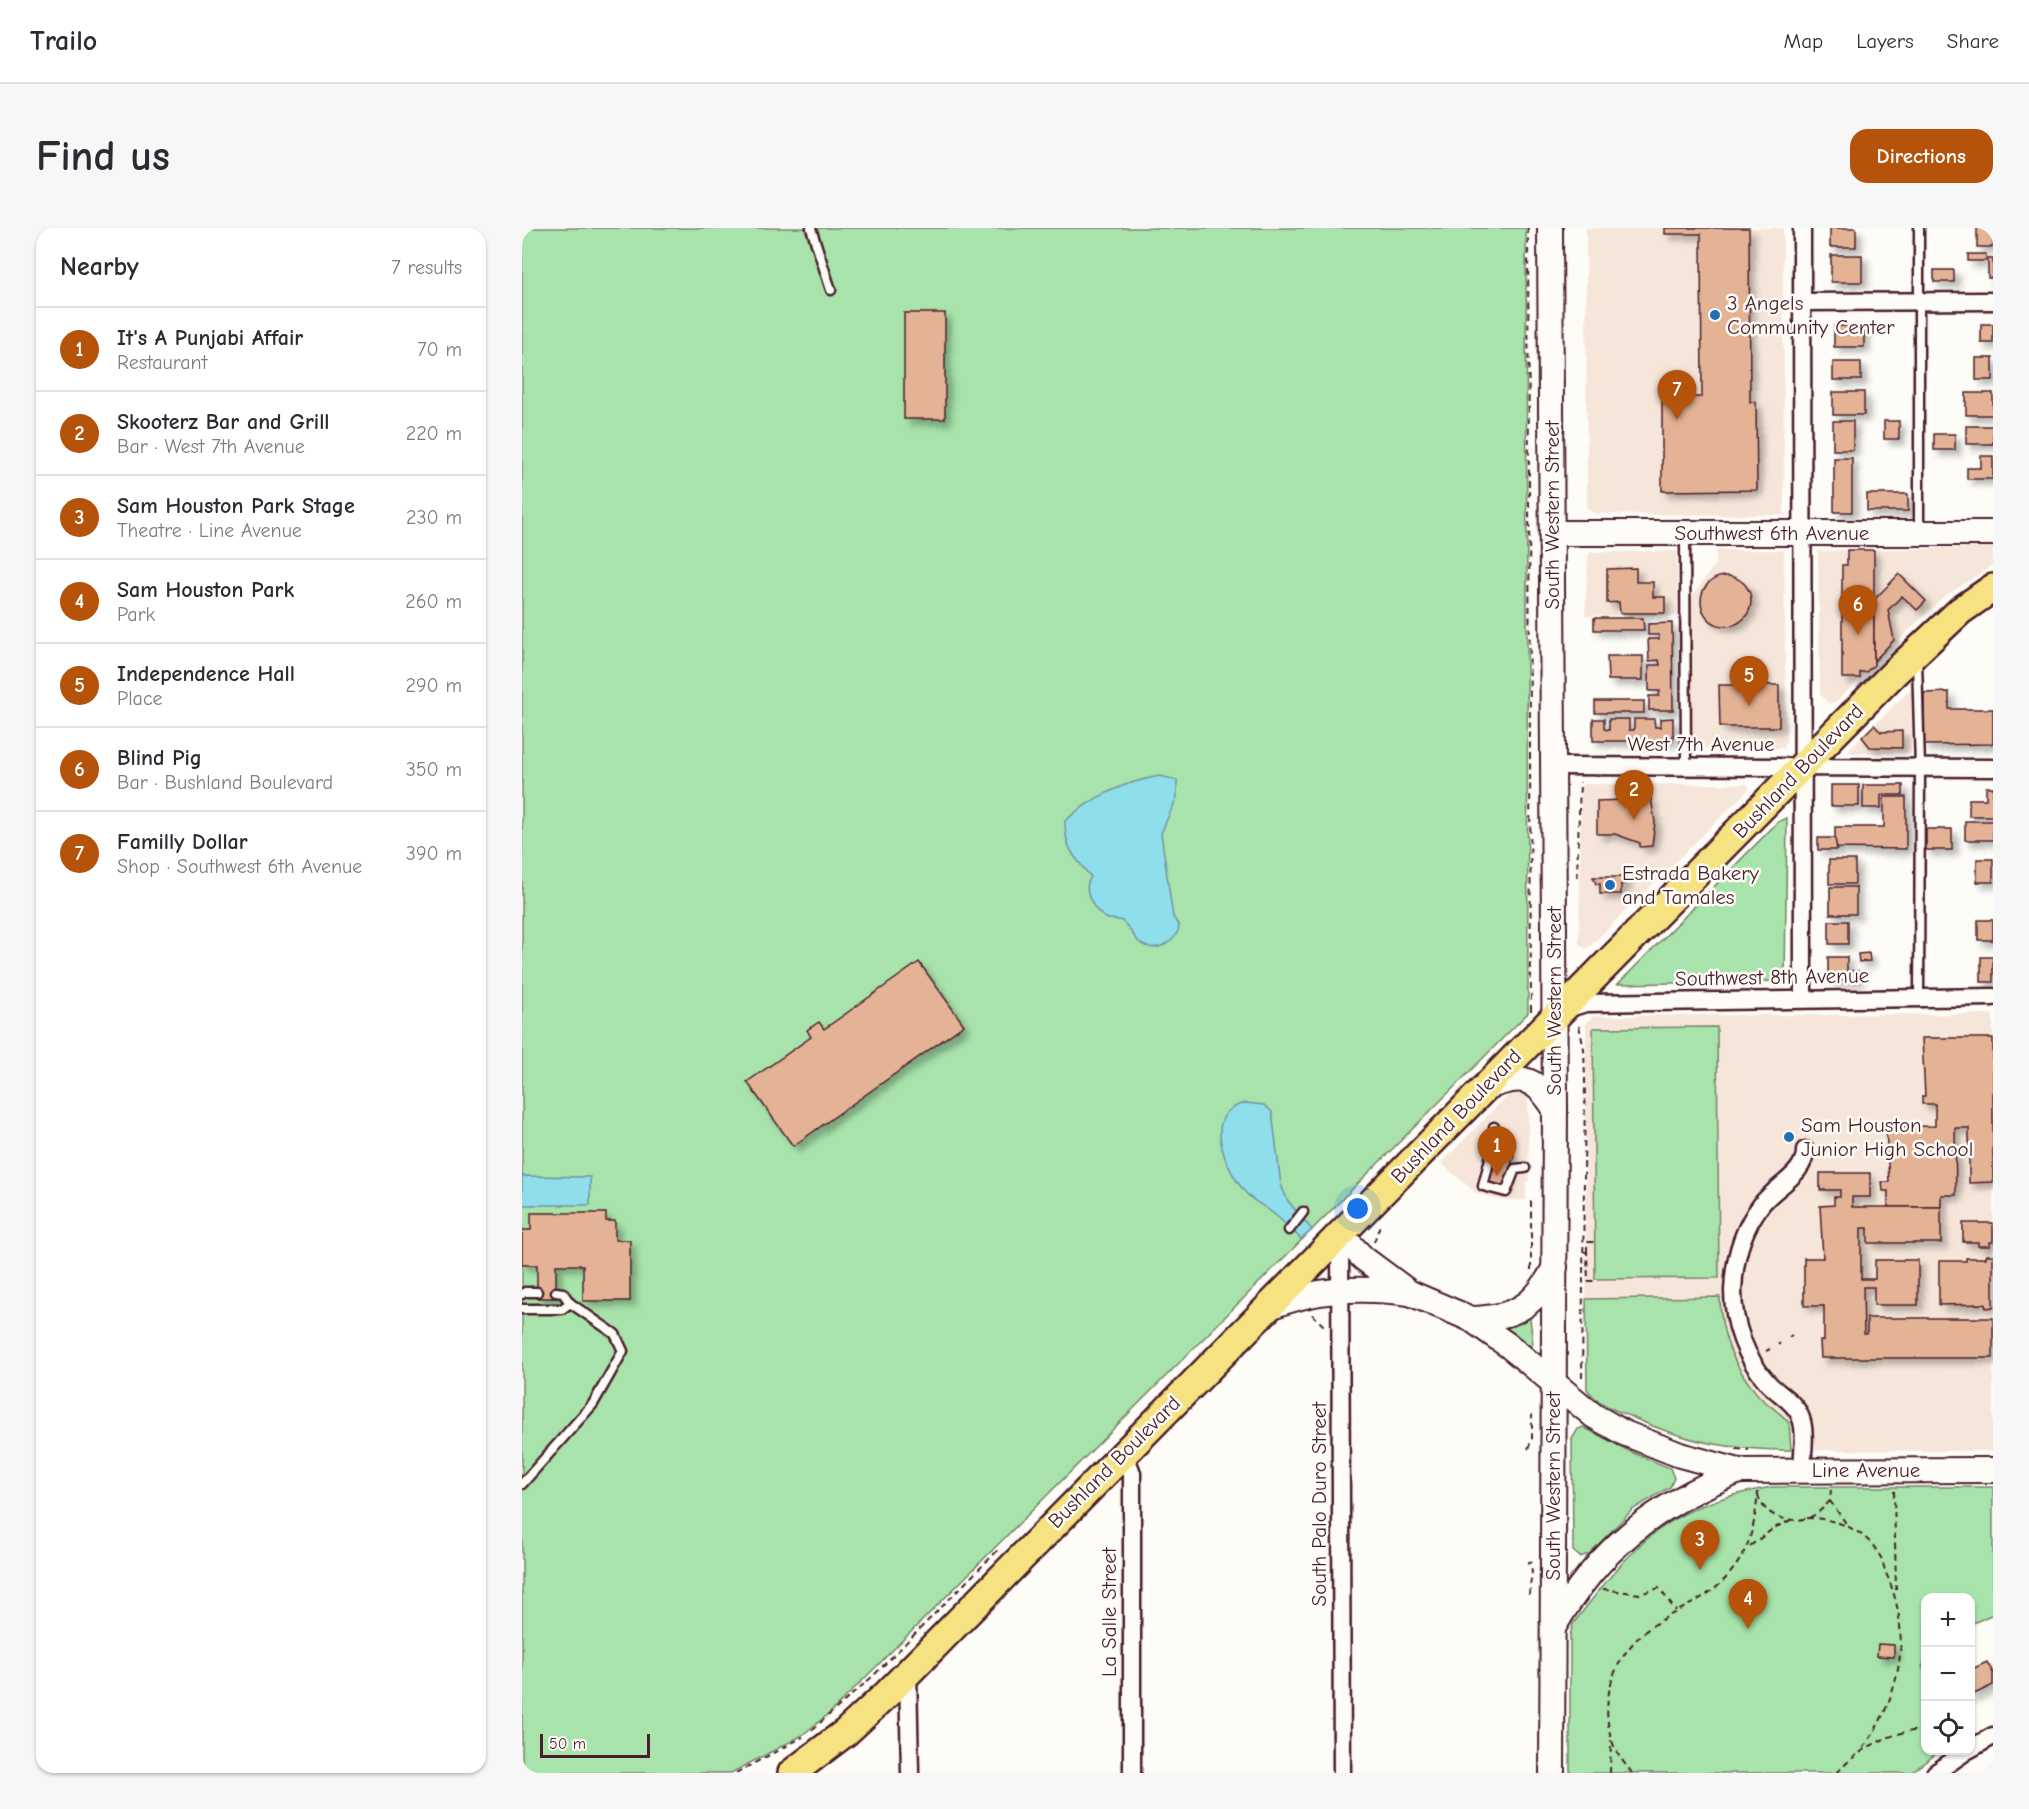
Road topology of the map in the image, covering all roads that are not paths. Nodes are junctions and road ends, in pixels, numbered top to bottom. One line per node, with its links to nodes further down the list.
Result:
1 (811, 228): 5 (lane)
2 (1550, 228): 9 (main road, South Western Street)
3 (1802, 228): 8 (street)
4 (1919, 228): 6 (lane)
5 (831, 290)
6 (1919, 301): 7 (street); 8 (street); 10 (lane)
7 (1993, 301)
8 (1802, 302): 13 (street)
9 (1552, 533): 12 (main road, Southwest 6th Avenue); 16 (main road, South Western Street)
10 (1919, 533): 11 (main road, Southwest 6th Avenue); 13 (main road, Southwest 6th Avenue)
11 (1993, 533)
12 (1685, 534): 13 (main road, Southwest 6th Avenue); 17 (lane)
13 (1803, 534): 18 (street)
14 (1993, 588): 15 (main road, Bushland Boulevard)
15 (1917, 650): 18 (main road, Bushland Boulevard); 19 (lane)
16 (1553, 766): 17 (street, West 7th Avenue); 24 (main road, South Western Street)
17 (1686, 767): 18 (street, West 7th Avenue)
18 (1802, 768): 19 (street, West 7th Avenue); 23 (street); 24 (main road, Bushland Boulevard)
19 (1920, 768): 20 (street, West 7th Avenue); 21 (lane)
20 (1993, 768)
21 (1919, 998): 22 (street, Southwest 8th Avenue); 23 (street, Southwest 8th Avenue)
22 (1993, 998)
23 (1803, 999): 24 (street, Southwest 8th Avenue)
24 (1543, 1014): 25 (main road, Bushland Boulevard); 26 (main road, South Western Street)
25 (1483, 1089): 26 (main road); 32 (main road, Bushland Boulevard)
26 (1555, 1109): 33 (main road, South Western Street)
27 (1494, 1127): 29 (lane)
28 (1805, 1150): 47 (street)
29 (1525, 1168)
30 (1303, 1212): 31 (lane)
31 (1289, 1230)
32 (1340, 1234): 34 (street, South Palo Duro Street); 37 (main road); 40 (main road, Bushland Boulevard)
33 (1555, 1267): 42 (main road); 43 (main road, South Western Street)
34 (1341, 1289): 37 (main road); 40 (main road); 57 (street, South Palo Duro Street)
35 (537, 1292): 38 (lane)
36 (556, 1292): 39 (lane)
37 (1410, 1293): 42 (main road, Line Avenue)
38 (522, 1294)
39 (570, 1304): 41 (lane); 48 (lane)
40 (1265, 1309): 44 (main road, Bushland Boulevard)
41 (522, 1310)
42 (1471, 1319): 43 (main road, Line Avenue)
43 (1554, 1383): 45 (main road, Line Avenue); 49 (main road, South Western Street)
44 (1124, 1452): 50 (main road, Bushland Boulevard); 56 (street, La Salle Street)
45 (1743, 1469): 47 (main road, Line Avenue); 49 (main road, Line Avenue)
46 (1993, 1470): 47 (main road, Line Avenue)
47 (1802, 1471)
48 (522, 1484)
49 (1552, 1629): 58 (main road, South Western Street)
50 (908, 1671): 54 (main road, Bushland Boulevard); 55 (street)
51 (1993, 1736): 52 (street)
52 (1975, 1746)
53 (1962, 1755): 59 (street)
54 (792, 1773)
55 (910, 1773)
56 (1132, 1773)
57 (1342, 1773)
58 (1552, 1773)
59 (1935, 1773)

